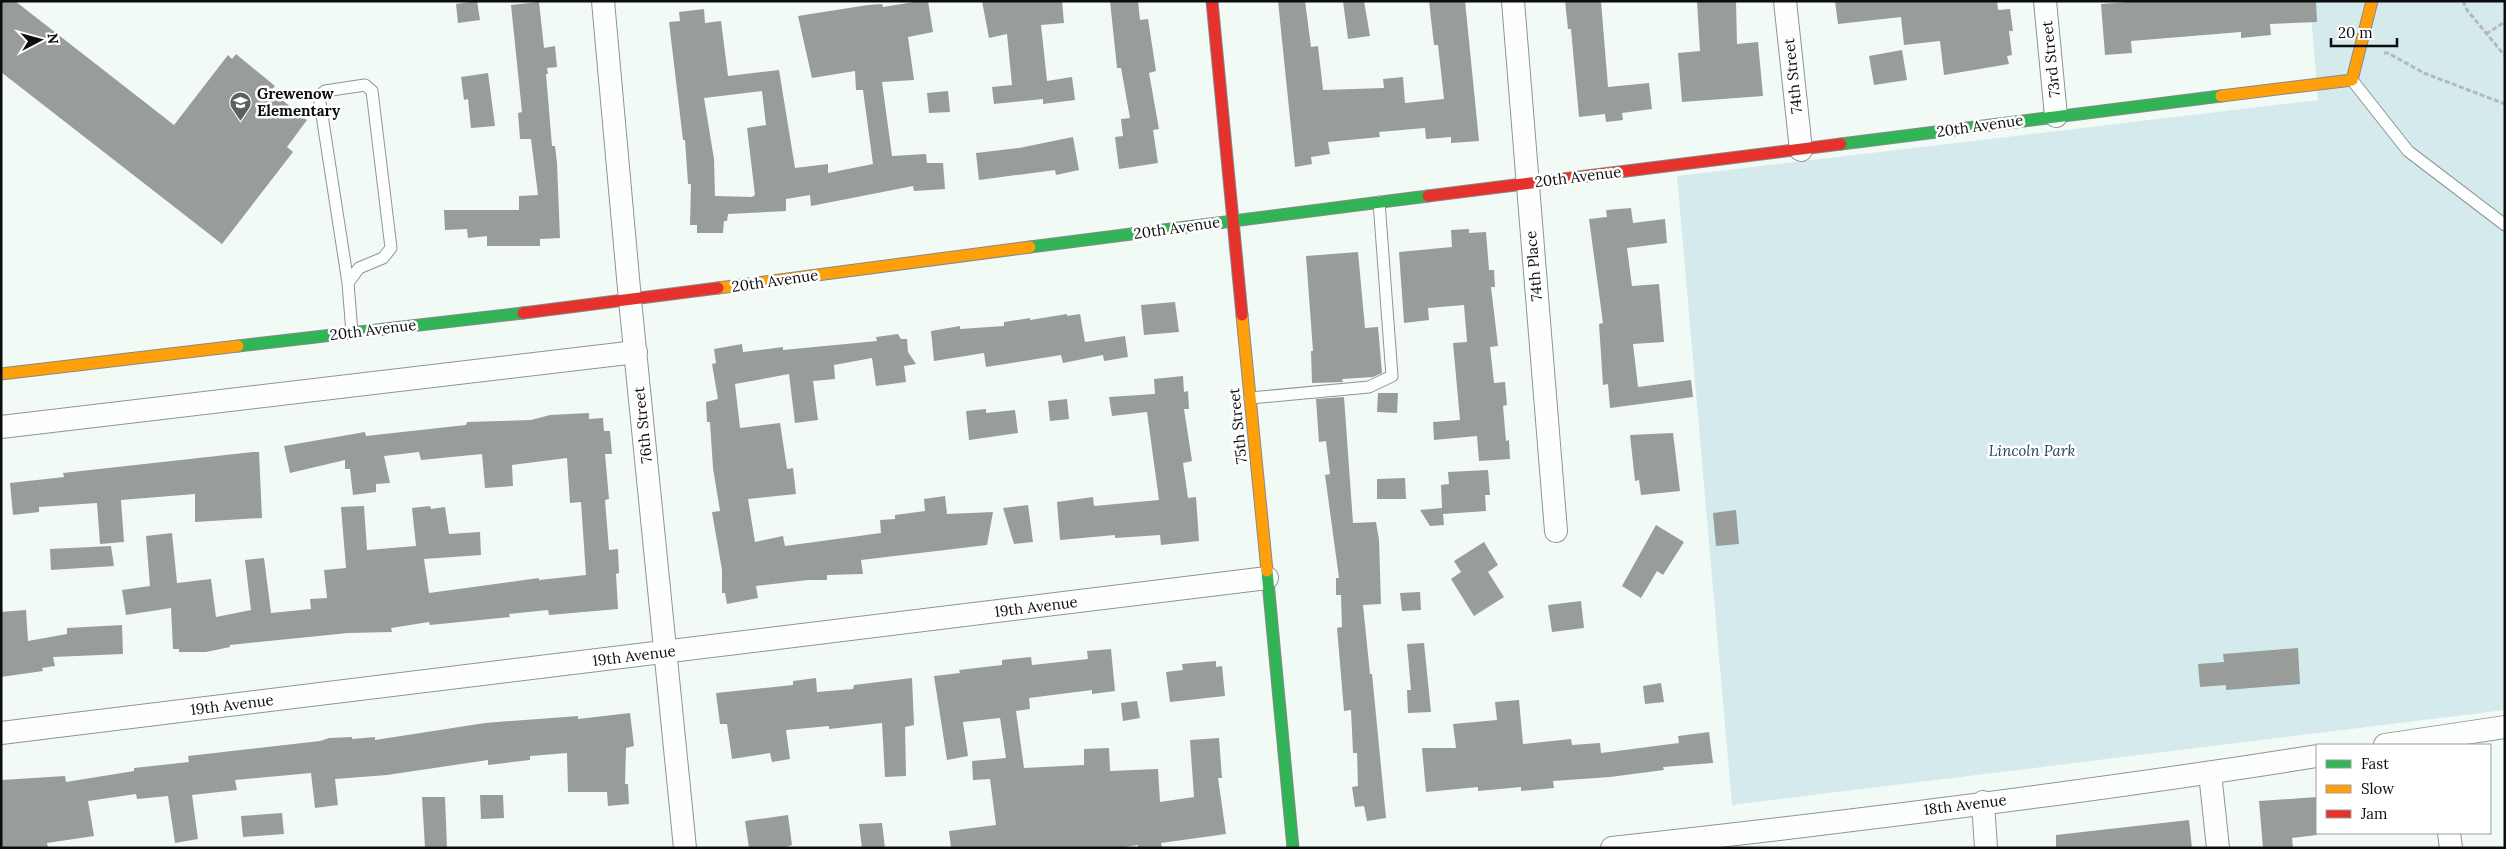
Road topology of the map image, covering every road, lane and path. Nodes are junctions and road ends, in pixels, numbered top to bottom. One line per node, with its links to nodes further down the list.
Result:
1 (603, 1): 21 (street, 76th Street)
2 (1212, 1): 18 (street, 75th Street)
3 (1513, 1): 16 (street, 74th Place)
4 (1785, 1): 15 (street, 74th Street)
5 (2045, 1): 14 (street, 73rd Street)
6 (2372, 1): 10 (street)
7 (2463, 1): 9 (path)
8 (2505, 22): 9 (path)
9 (2486, 34): 11 (path)
10 (2359, 52): 12 (street); 13 (path)
11 (2505, 56)
12 (2352, 80): 14 (street, 20th Avenue); 19 (lane)
13 (2505, 104)
14 (2056, 116): 15 (street, 20th Avenue)
15 (1801, 150): 16 (street, 20th Avenue)
16 (1528, 183): 17 (street, 20th Avenue); 27 (street, 74th Place)
17 (1379, 202): 18 (street, 20th Avenue); 25 (lane)
18 (1233, 220): 21 (street, 20th Avenue); 25 (street, 75th Street)
19 (2505, 225)
20 (348, 283): 20 (lane); 22 (lane)
21 (630, 300): 22 (street, 20th Avenue); 23 (street, 76th Street)
22 (352, 333): 24 (street, 20th Avenue)
23 (636, 352): 26 (street); 29 (street, 76th Street)
24 (1, 374)
25 (1250, 398): 28 (street, 75th Street)
26 (1, 427)
27 (1556, 531)
28 (1267, 578): 29 (street, 19th Avenue); 40 (street, 75th Street)
29 (665, 653): 31 (street, 19th Avenue); 39 (street, 76th Street)
30 (2505, 727): 32 (street)
31 (1, 733)
32 (2438, 741): 33 (street)
33 (2398, 744)
34 (2316, 756): 35 (street, 18th Avenue)
35 (2210, 773): 36 (street, 18th Avenue); 43 (street)
36 (1983, 802): 38 (street, 18th Avenue); 42 (street)
37 (2449, 834): 44 (street)
38 (1736, 841): 41 (street, 18th Avenue)
39 (685, 848)
40 (1294, 848)
41 (1612, 848)
42 (1986, 848)
43 (2218, 848)
44 (2451, 848)

